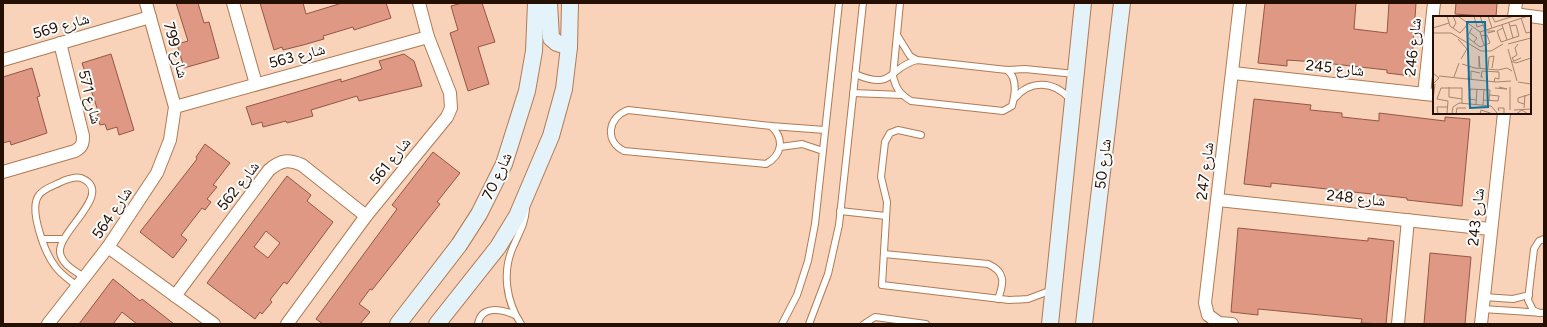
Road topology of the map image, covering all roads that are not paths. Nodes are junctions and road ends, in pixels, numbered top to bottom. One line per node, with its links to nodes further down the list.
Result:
1 (146, 3): 16 (street, شارع 799)
2 (233, 3): 30 (street)
3 (418, 3): 20 (street, شارع 561)
4 (536, 3): 68 (main road, شارع 70)
5 (549, 3): 22 (main road)
6 (570, 3): 22 (main road)
7 (838, 3): 39 (lane)
8 (863, 3): 27 (lane)
9 (900, 3): 19 (lane)
10 (1083, 3): 28 (main road)
11 (1122, 3): 78 (main road, شارع 50)
12 (1240, 3): 26 (street, شارع 247)
13 (1434, 3): 15 (street, شارع 246)
14 (1515, 11): 17 (street)
15 (1433, 16)
16 (150, 17): 21 (street, شارع 569); 36 (street, شارع 799)
17 (1544, 18)
18 (1433, 21): 32 (street, شارع 246)
19 (897, 35): 24 (lane); 29 (lane)
20 (428, 37): 30 (street, شارع 563); 47 (street, شارع 561)
21 (60, 43): 23 (street, شارع 569); 43 (street, شارع 571)
22 (569, 47): 44 (main road)
23 (3, 60)
24 (916, 60): 25 (lane); 29 (lane)
25 (1007, 70): 28 (lane); 34 (lane)
26 (1233, 73): 32 (street, شارع 245); 45 (street, شارع 247)
27 (855, 74): 29 (lane); 31 (lane)
28 (1075, 74): 35 (main road)
29 (893, 76): 33 (lane)
30 (256, 84): 36 (street, شارع 563)
31 (853, 92): 33 (lane); 46 (lane)
32 (1429, 94)
33 (902, 95): 34 (lane)
34 (1014, 99): 35 (lane)
35 (1073, 102): 57 (main road)
36 (175, 106): 54 (street, شارع 564)
37 (1504, 114): 50 (street, شارع 243)
38 (771, 126): 39 (lane); 41 (lane); 41 (lane)
39 (825, 130): 42 (lane)
40 (921, 135): 48 (lane)
41 (780, 147): 42 (lane)
42 (823, 151): 72 (lane)
43 (3, 172)
44 (527, 194): 63 (lane); 69 (main road)
45 (1218, 200): 49 (street, شارع 248); 79 (street, شارع 247)
46 (840, 211): 48 (lane); 64 (lane)
47 (366, 216): 59 (street, شارع 562); 67 (street, شارع 561)
48 (886, 216): 55 (lane)
49 (1408, 220): 50 (street, شارع 248); 80 (street)
50 (1490, 229): 61 (street, شارع 243)
51 (1544, 238): 58 (lane)
52 (43, 239): 53 (lane); 53 (lane); 56 (lane)
53 (62, 239): 56 (lane)
54 (108, 247): 56 (street, شارع 564); 59 (street)
55 (884, 254): 60 (lane); 60 (lane)
56 (81, 282): 65 (street, شارع 564)
57 (1053, 289): 60 (lane); 77 (main road)
58 (1529, 295): 61 (lane); 62 (lane)
59 (175, 296): 66 (street)
60 (998, 299)
61 (1483, 303): 62 (lane); 81 (street, شارع 243)
62 (1542, 313)
63 (515, 315): 70 (lane); 71 (lane)
64 (812, 317): 73 (lane); 74 (lane)
65 (48, 324)
66 (214, 324)
67 (287, 324)
68 (398, 324)
69 (437, 324)
70 (478, 324)
71 (521, 324)
72 (782, 324)
73 (809, 324)
74 (816, 324)
75 (864, 324): 76 (lane)
76 (926, 324)
77 (1050, 324)
78 (1084, 324)
79 (1232, 324)
80 (1398, 324)
81 (1481, 324)

